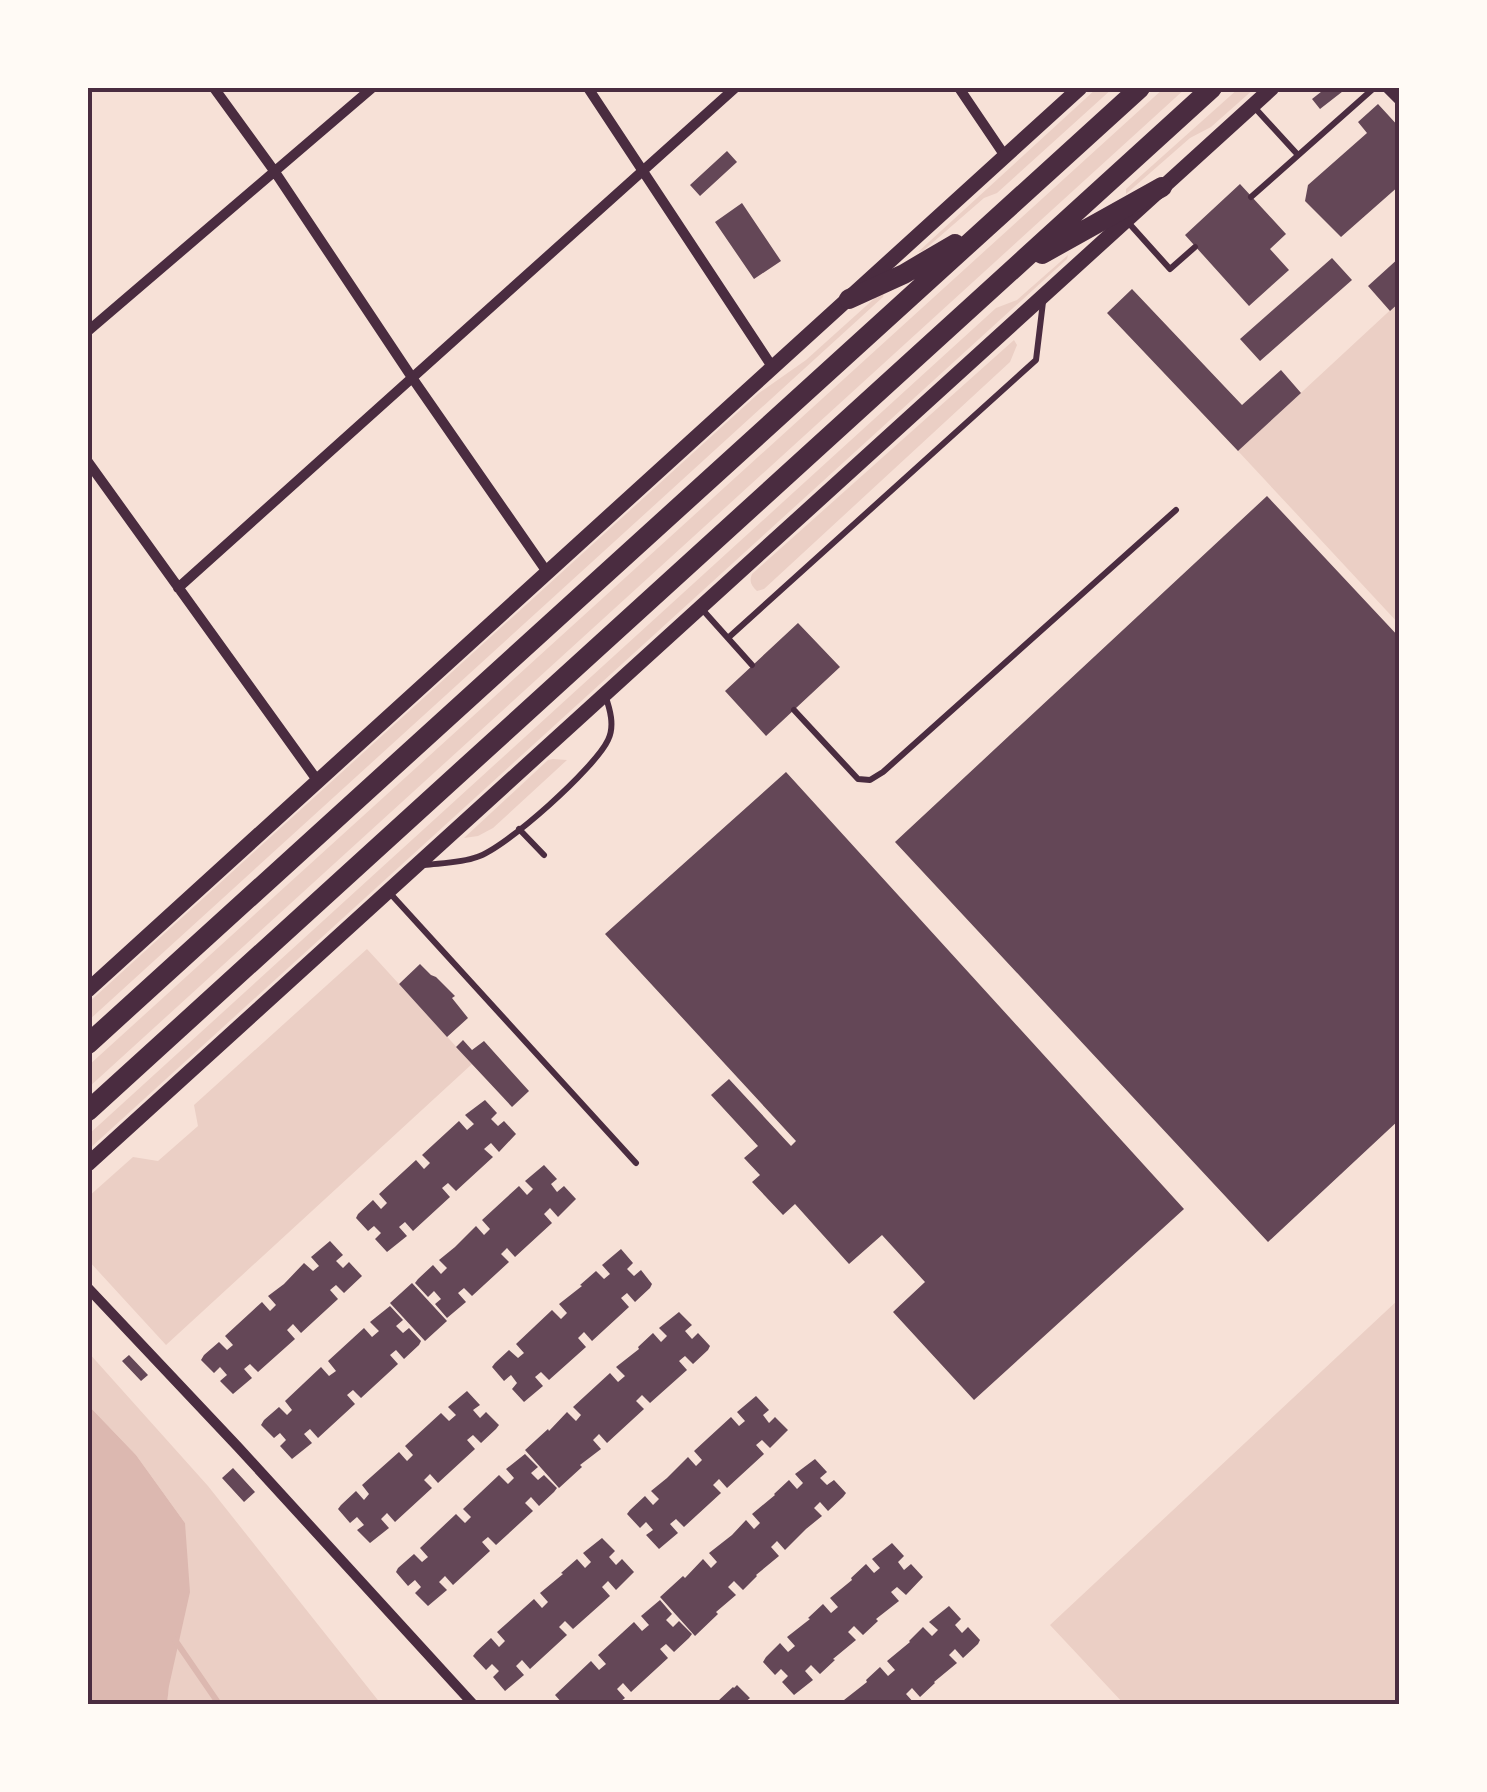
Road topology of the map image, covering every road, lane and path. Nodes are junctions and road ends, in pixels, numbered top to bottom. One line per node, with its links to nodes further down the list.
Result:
1 (214, 88): 17 (street)
2 (372, 88): 17 (street)
3 (588, 88): 16 (street)
4 (736, 88): 16 (street)
5 (959, 88): 15 (street)
6 (1080, 88): 15 (main road)
7 (1140, 88): 21 (highway)
8 (1212, 88): 23 (highway)
9 (1272, 88): 13 (main road)
10 (1374, 88): 14 (lane)
11 (1386, 88): 12 (street)
12 (1400, 101)
13 (1253, 105): 14 (lane); 18 (main road)
14 (1298, 155): 19 (lane)
15 (1005, 156): 25 (main road)
16 (644, 170): 27 (street); 28 (street)
17 (275, 172): 26 (street); 28 (street)
18 (1162, 187): 20 (main road); 23 (highway)
19 (1252, 197)
20 (1125, 220): 22 (lane); 24 (main road)
21 (992, 222): 25 (highway); 44 (highway)
22 (1195, 247)
23 (1010, 272): 45 (highway)
24 (1043, 295): 33 (main road); 34 (lane)
25 (849, 300): 27 (main road)
26 (88, 330)
27 (773, 368): 31 (main road)
28 (413, 379): 31 (street); 32 (street)
29 (88, 462): 32 (street)
30 (1176, 510): 37 (lane)
31 (547, 572): 38 (main road)
32 (178, 588): 38 (street)
33 (700, 607): 34 (lane); 36 (main road)
34 (728, 638): 35 (lane)
35 (752, 665)
36 (604, 694): 39 (lane); 41 (main road)
37 (794, 710)
38 (317, 780): 43 (main road)
39 (519, 830): 40 (lane); 41 (lane)
40 (544, 856)
41 (413, 867): 42 (main road)
42 (387, 890): 46 (lane); 47 (main road)
43 (88, 990)
44 (88, 1044)
45 (88, 1111)
46 (636, 1163)
47 (88, 1164)
48 (88, 1288): 49 (street)
49 (474, 1704)

